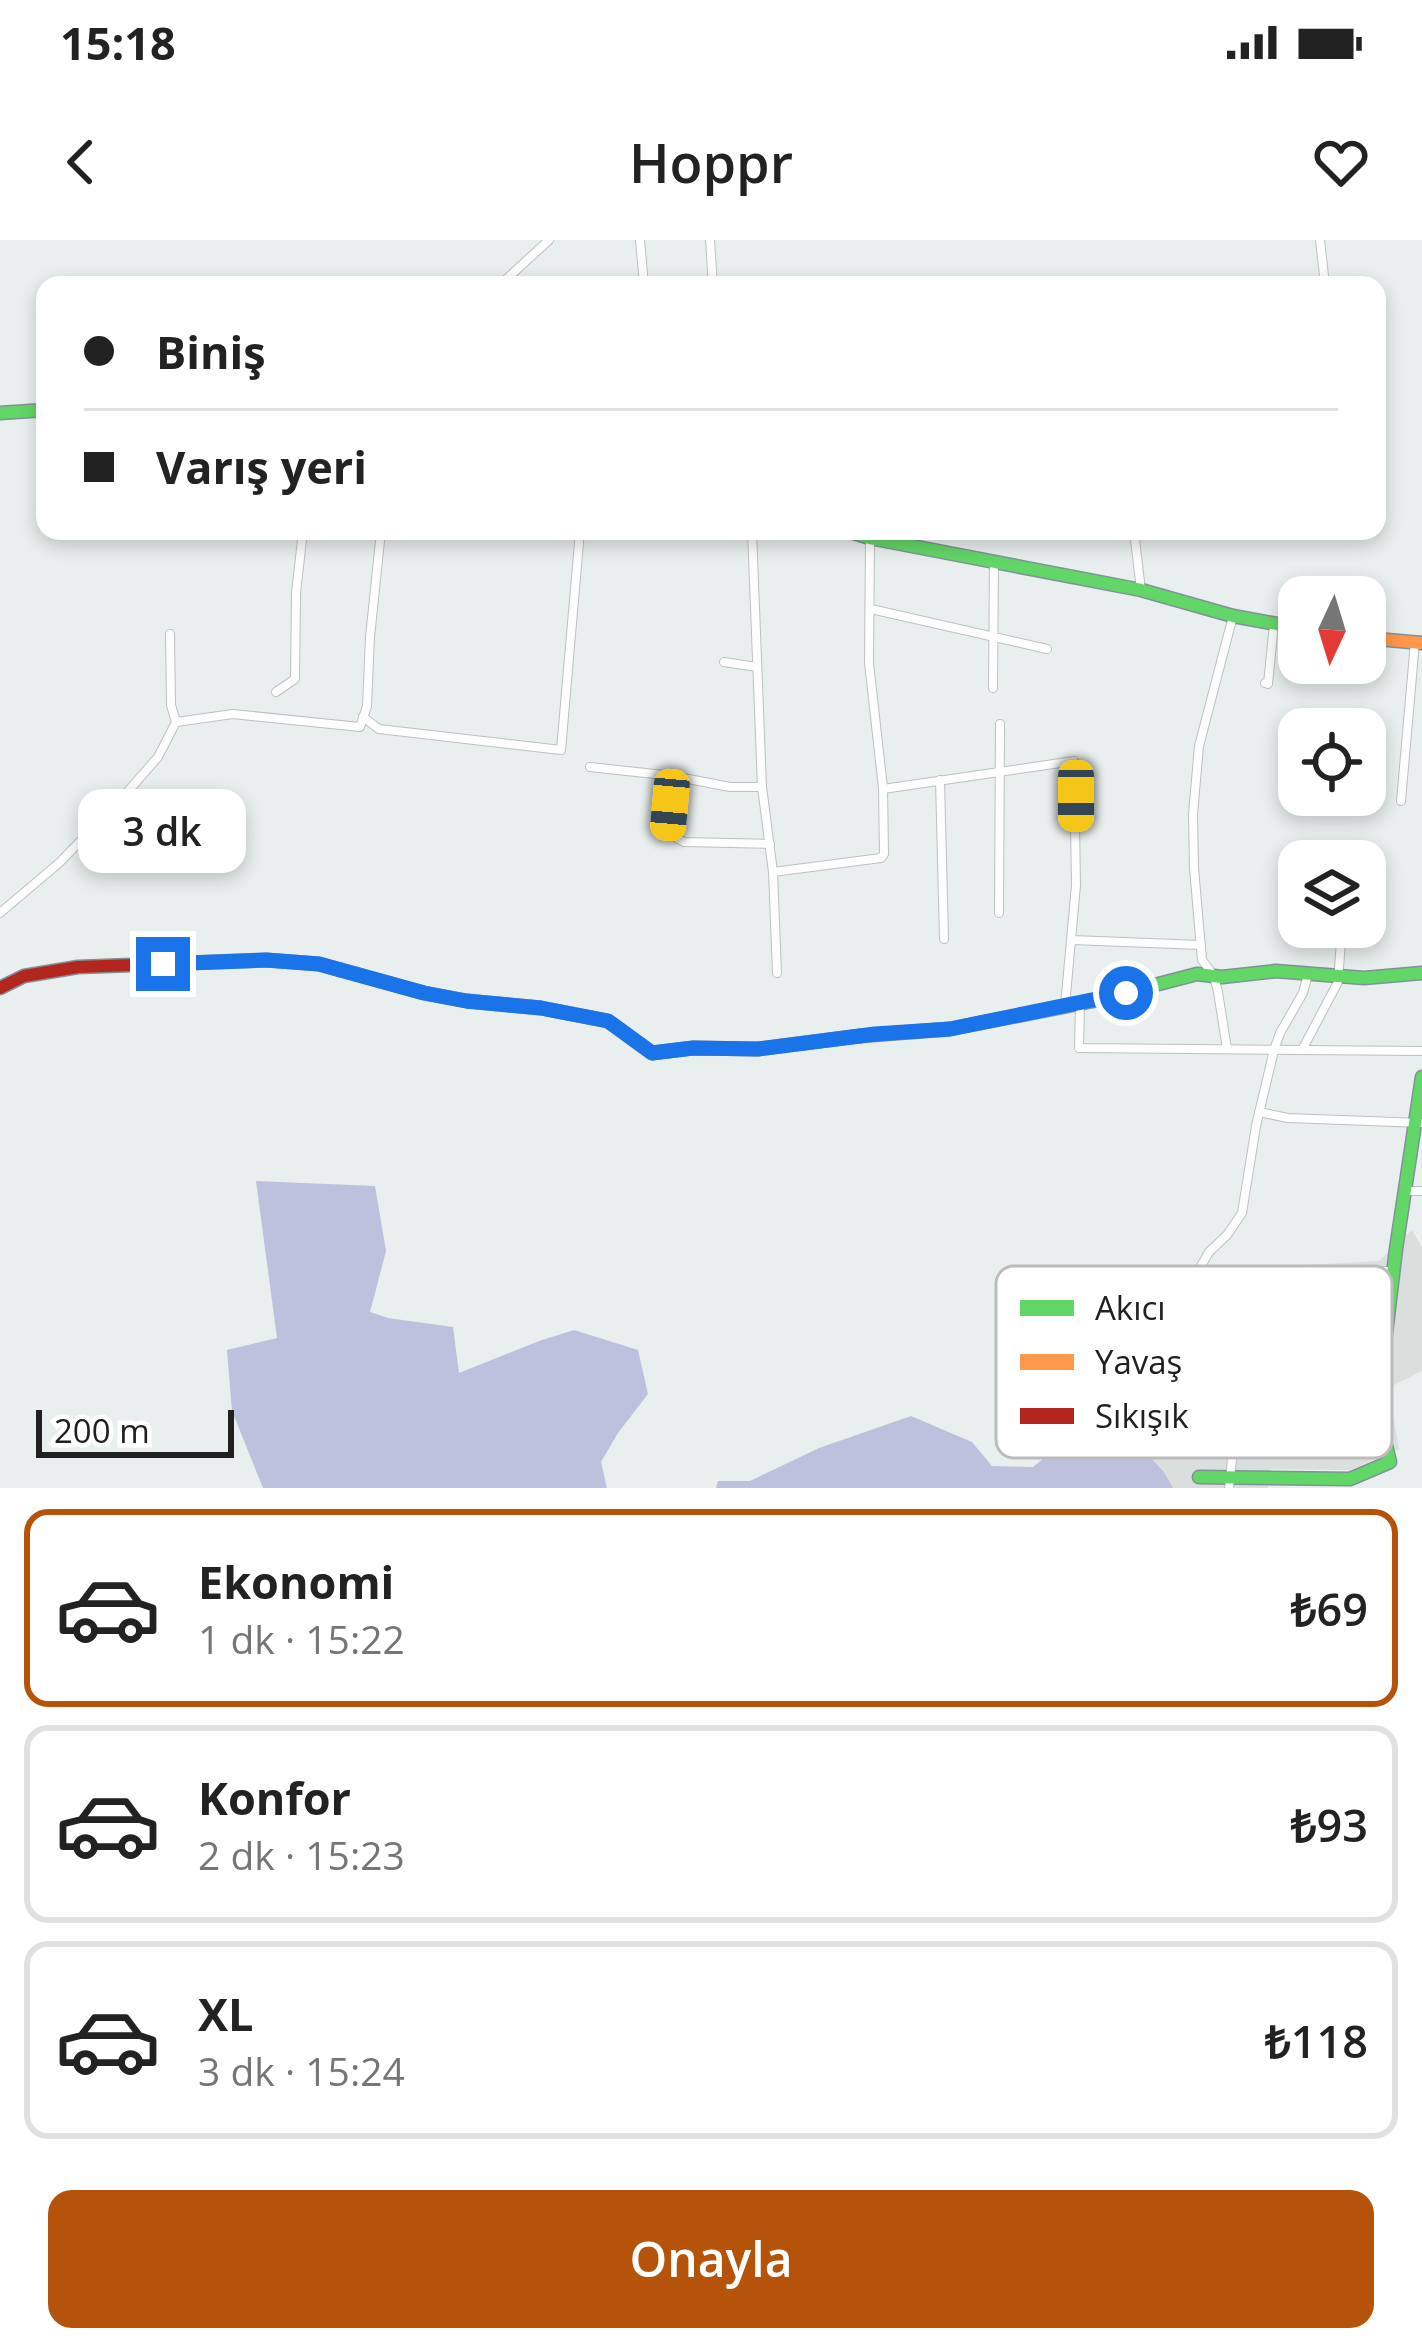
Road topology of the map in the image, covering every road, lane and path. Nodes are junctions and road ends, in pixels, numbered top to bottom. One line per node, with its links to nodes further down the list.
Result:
1 (549, 240): 5 (street)
2 (640, 240): 6 (street)
3 (710, 240): 7 (street)
4 (1320, 240): 8 (street)
5 (510, 276)
6 (643, 276)
7 (712, 276)
8 (1324, 276)
9 (36, 411): 10 (street)
10 (0, 413)
11 (302, 540): 33 (street)
12 (381, 540): 34 (street)
13 (579, 540): 34 (street)
14 (752, 540): 30 (street)
15 (870, 540): 20 (street)
16 (881, 540): 18 (street)
17 (1135, 540): 19 (street)
18 (994, 560): 19 (street); 25 (street)
19 (1141, 590): 21 (street)
20 (871, 609): 25 (street); 42 (street)
21 (1233, 616): 22 (street); 50 (street)
22 (1274, 624): 23 (street); 31 (street)
23 (1278, 625)
24 (170, 634): 35 (street)
25 (992, 637): 28 (street); 32 (street)
26 (1386, 640): 27 (street)
27 (1419, 643): 43 (street)
28 (1047, 649)
29 (724, 662): 30 (street)
30 (758, 668): 41 (street)
31 (1264, 683)
32 (993, 688)
33 (275, 692)
34 (363, 717): 35 (street)
35 (176, 722): 46 (street)
36 (1000, 724): 38 (street)
37 (590, 766): 39 (street)
38 (999, 772): 40 (street); 47 (street); 49 (street)
39 (673, 776): 41 (street); 44 (street)
40 (940, 780): 42 (street); 48 (street)
41 (762, 787): 44 (street)
42 (883, 788): 45 (street)
43 (1401, 801)
44 (770, 844): 45 (street)
45 (772, 872): 52 (street)
46 (0, 914)
47 (999, 914)
48 (944, 939)
49 (1072, 940): 50 (street); 58 (street)
50 (1201, 945): 55 (street)
51 (1341, 948): 56 (street)
52 (777, 973)
53 (1422, 973): 56 (street)
54 (1308, 974): 55 (street); 56 (street); 60 (street)
55 (1214, 976): 58 (street); 59 (street)
56 (1340, 976): 61 (street)
57 (0, 988): 58 (street)
58 (1073, 1005): 59 (street)
59 (1227, 1049): 60 (street)
60 (1274, 1050): 61 (street); 64 (street)
61 (1302, 1050): 62 (street)
62 (1422, 1052)
63 (1422, 1077): 65 (street)
64 (1258, 1112): 65 (street); 68 (street)
65 (1419, 1123): 66 (street)
66 (1404, 1191): 67 (street); 69 (street)
67 (1422, 1191)
68 (1201, 1266)
69 (1394, 1271): 70 (street)
70 (1392, 1288)
71 (1389, 1458): 73 (street)
72 (1199, 1477): 73 (street)
73 (1230, 1483)

